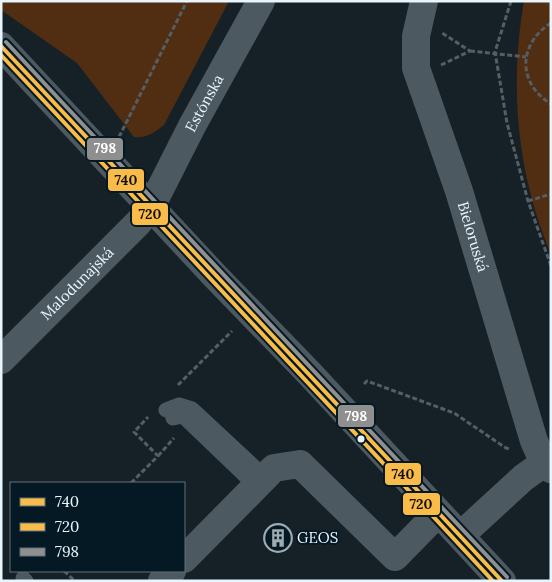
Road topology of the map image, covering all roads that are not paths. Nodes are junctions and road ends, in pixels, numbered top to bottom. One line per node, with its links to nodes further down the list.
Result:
1 (261, 1): 4 (street, Estónska)
2 (421, 13): 7 (street, Bieloruská)
3 (1, 46): 4 (street)
4 (151, 207): 5 (street, Malodunajská); 9 (street)
5 (1, 360)
6 (170, 414): 8 (lane)
7 (543, 458): 10 (street)
8 (261, 481): 9 (street); 11 (street)
9 (438, 513): 10 (street)
10 (460, 535): 14 (street)
11 (185, 557)
12 (171, 572): 13 (street)
13 (162, 581)
14 (502, 581)

